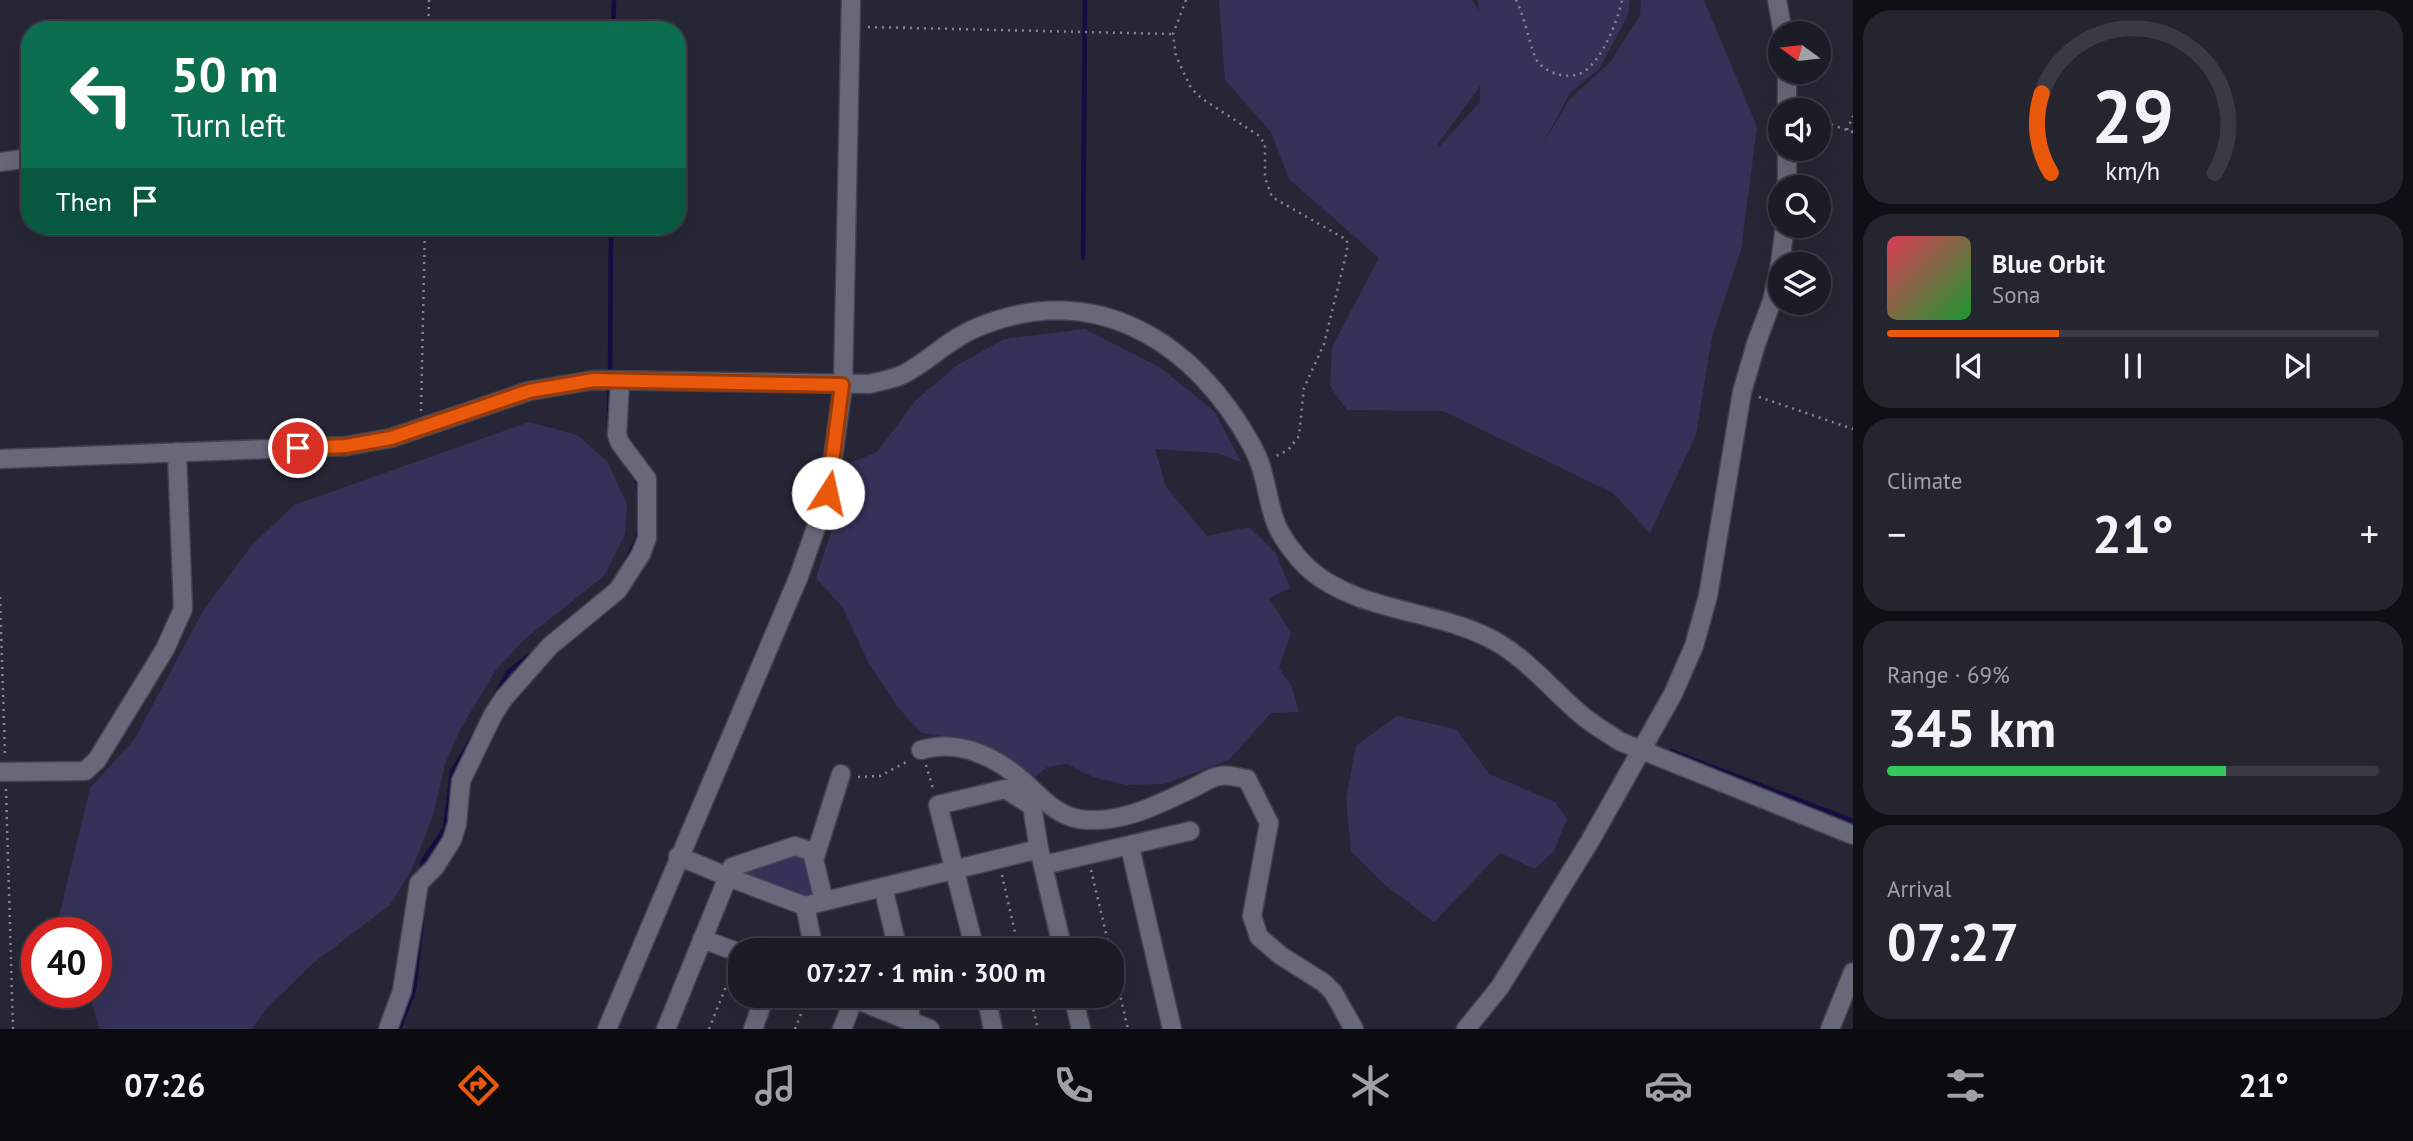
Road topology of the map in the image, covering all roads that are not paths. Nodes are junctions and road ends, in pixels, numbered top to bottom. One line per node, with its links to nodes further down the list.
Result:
1 (851, 0): 8 (street)
2 (1777, 0): 3 (street)
3 (1781, 21)
4 (21, 159): 5 (street)
5 (0, 162)
6 (1768, 313): 12 (street)
7 (612, 380): 8 (street); 9 (street); 40 (street)
8 (842, 385): 12 (street); 19 (street)
9 (177, 452): 10 (street); 13 (street)
10 (0, 459)
11 (921, 750): 49 (street)
12 (1641, 751): 16 (street); 50 (street)
13 (3, 772)
14 (841, 775): 18 (street)
15 (1189, 831): 17 (street)
16 (1853, 835)
17 (1130, 847): 20 (street); 48 (street)
18 (816, 853): 22 (street); 24 (street)
19 (678, 856): 22 (street); 41 (street)
20 (1042, 857): 21 (street); 21 (street); 29 (street)
21 (955, 869): 23 (street); 28 (street)
22 (731, 878): 25 (street); 30 (street)
23 (883, 887): 24 (street); 27 (street)
24 (824, 901): 25 (street)
25 (805, 906): 26 (street)
26 (812, 938)
27 (895, 938)
28 (972, 938)
29 (1060, 938)
30 (702, 939): 31 (street); 42 (street)
31 (728, 953)
32 (1853, 972): 51 (street)
33 (761, 1008): 43 (street)
34 (848, 1008): 44 (street)
35 (878, 1008): 39 (street)
36 (911, 1008): 39 (street)
37 (988, 1008): 46 (street)
38 (1076, 1008): 47 (street)
39 (911, 1021): 45 (street)
40 (388, 1029)
41 (607, 1029)
42 (666, 1029)
43 (753, 1029)
44 (842, 1029)
45 (929, 1029)
46 (993, 1029)
47 (1081, 1029)
48 (1172, 1029)
49 (1354, 1029)
50 (1466, 1029)
51 (1830, 1029)

